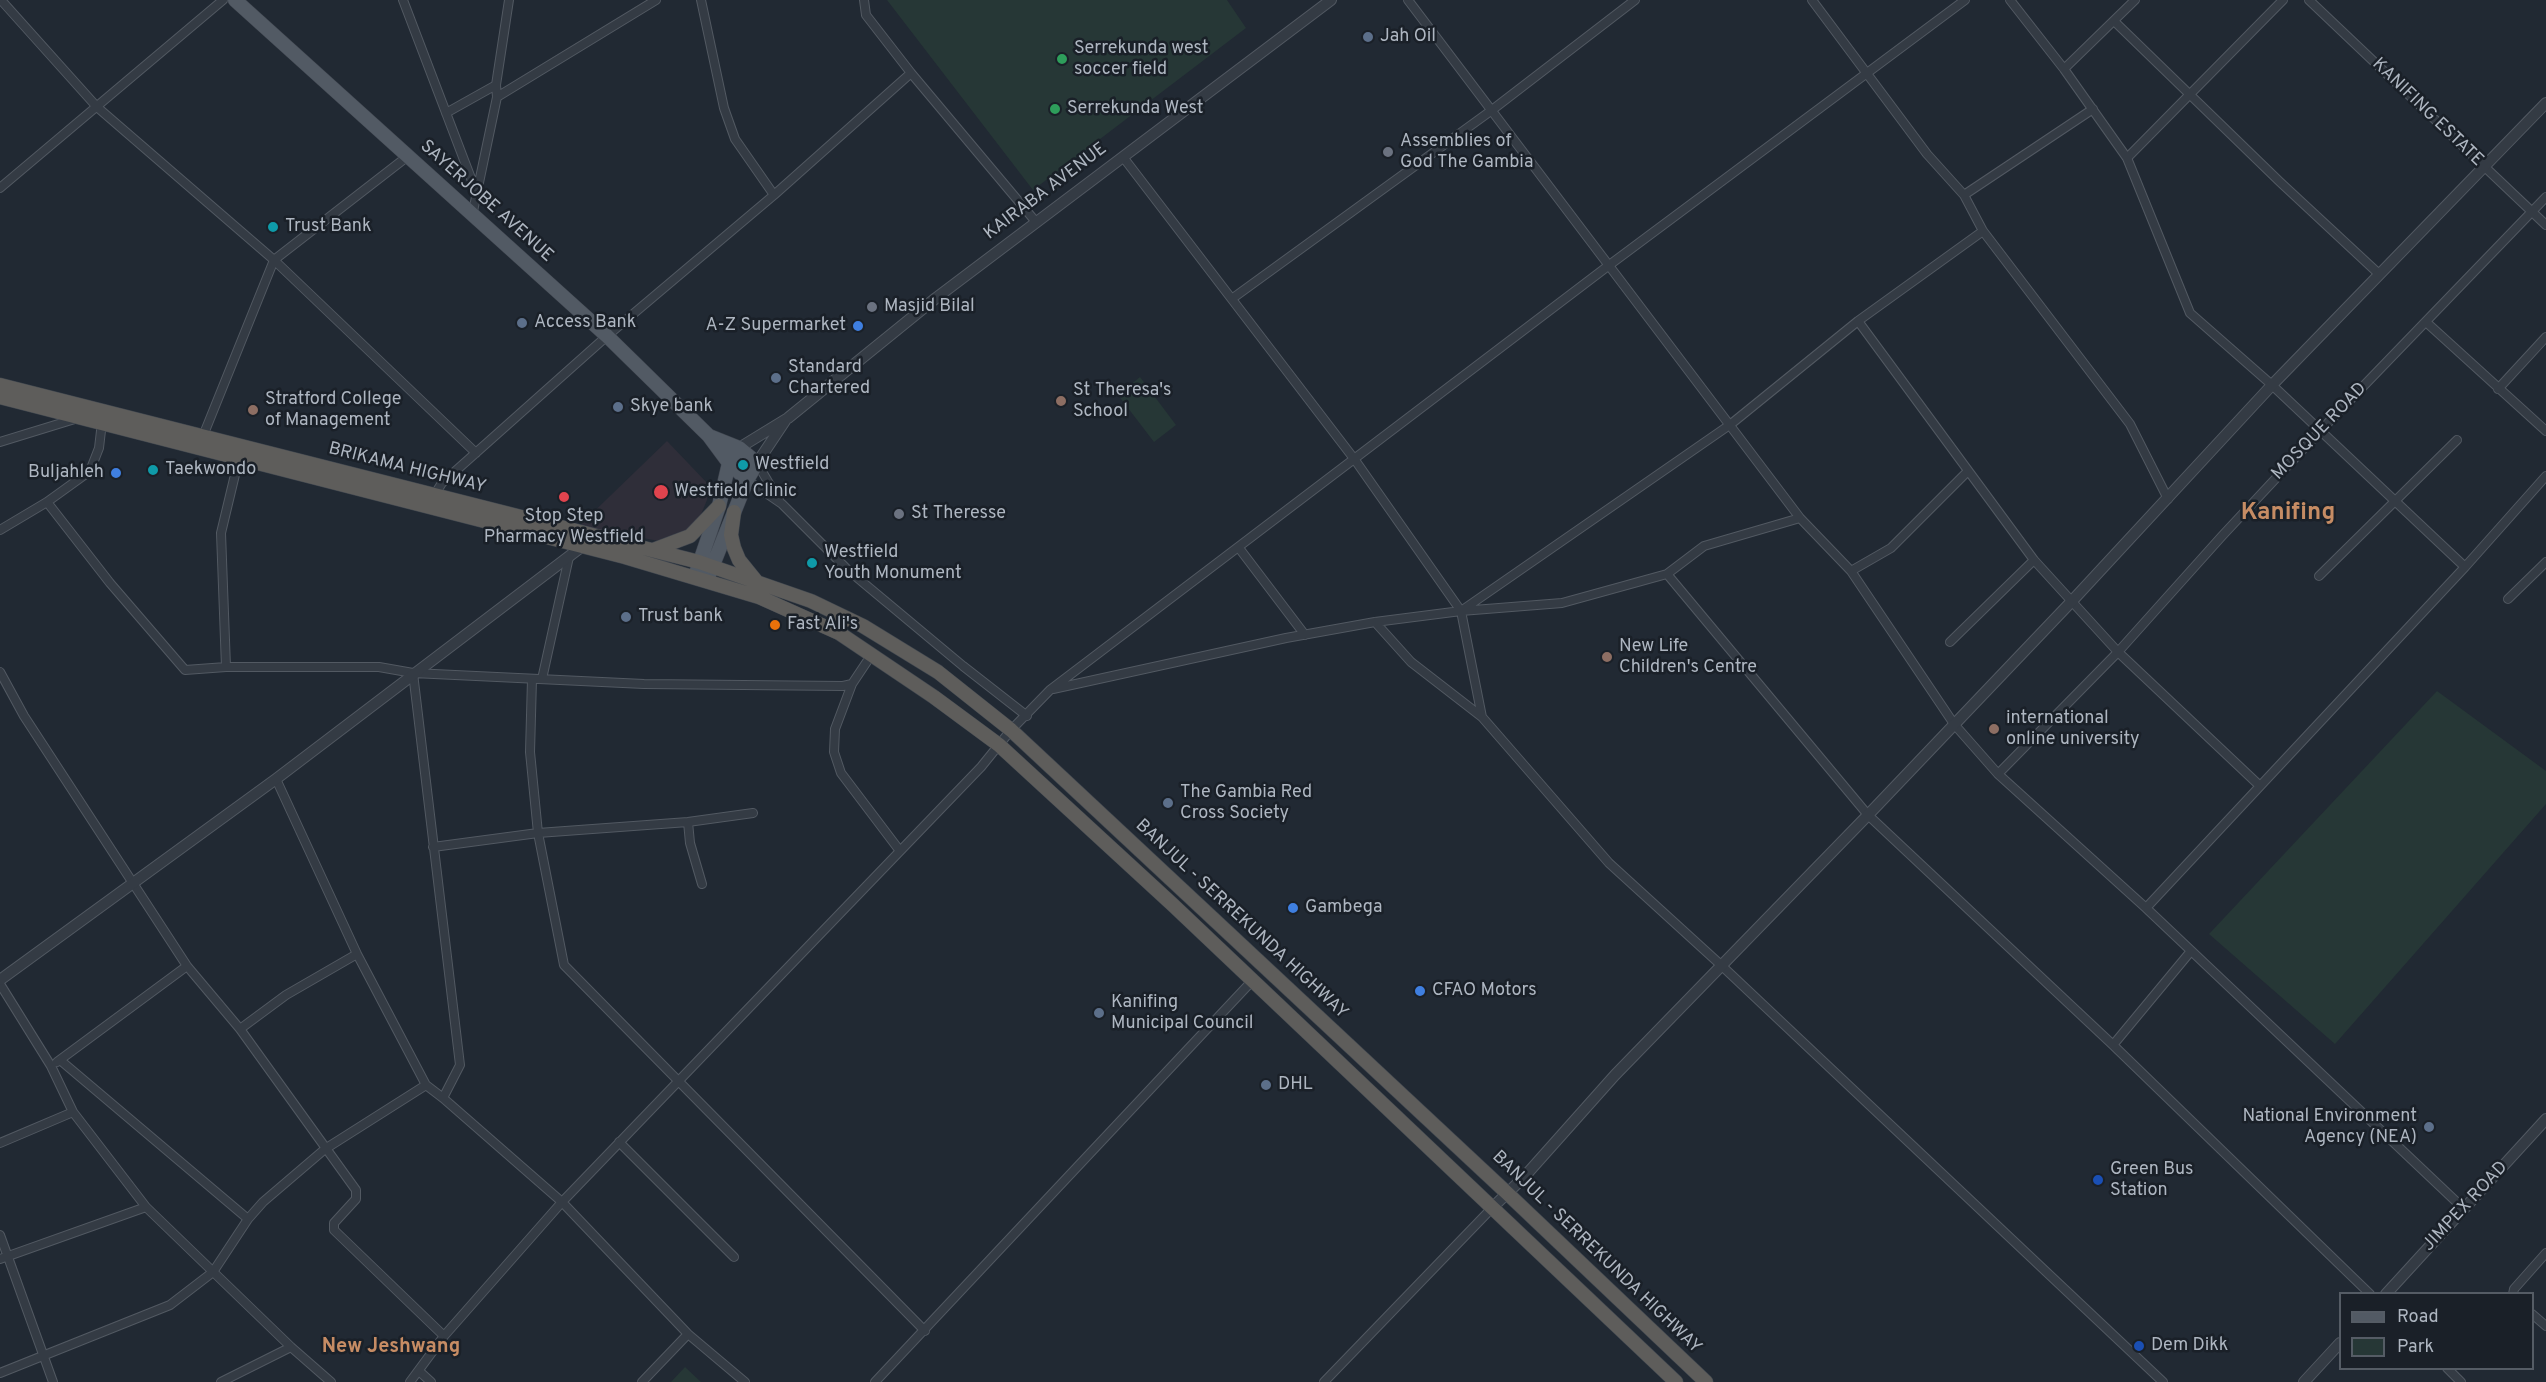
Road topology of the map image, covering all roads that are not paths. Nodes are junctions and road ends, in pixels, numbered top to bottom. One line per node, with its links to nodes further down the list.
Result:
1 (1, 0): 26 (street)
2 (223, 0): 26 (street)
3 (235, 0): 30 (main road, SAYERJOBE AVENUE)
4 (403, 0): 29 (street)
5 (509, 0): 22 (street)
6 (656, 0): 24 (street)
7 (701, 0): 36 (street)
8 (864, 0): 20 (street)
9 (1331, 0): 31 (street, KAIRABA AVENUE)
10 (1408, 0): 28 (street)
11 (1635, 0): 28 (street)
12 (1812, 0): 21 (street)
13 (1965, 0): 21 (street)
14 (2010, 0): 19 (street)
15 (2135, 0): 18 (street)
16 (2283, 0): 23 (street)
17 (2309, 0): 33 (street, KANIFING ESTATE)
18 (2114, 21): 19 (street); 23 (street)
19 (2064, 69): 27 (street)
20 (910, 73): 36 (street); 41 (street)
21 (1866, 75): 37 (street); 45 (street)
22 (496, 85): 24 (street); 29 (street)
23 (2189, 94): 32 (street); 46 (street)
24 (497, 97): 35 (street)
25 (2546, 103): 33 (street)
26 (97, 107): 34 (street); 44 (street)
27 (2093, 109): 32 (street); 37 (street)
28 (1492, 110): 45 (street); 47 (street)
29 (446, 113): 35 (street)
30 (408, 156): 40 (main road, SAYERJOBE AVENUE); 44 (street)
31 (1123, 157): 41 (street, KAIRABA AVENUE); 47 (street)
32 (2127, 158): 53 (street)
33 (2483, 167): 39 (street, KANIFING ESTATE); 46 (street)
34 (0, 188)
35 (477, 194): 40 (street)
36 (774, 195): 50 (street)
37 (1964, 195): 43 (street)
38 (2546, 197): 39 (street, MOSQUE ROAD)
39 (2533, 212): 42 (street, KANIFING ESTATE); 49 (street, MOSQUE ROAD)
40 (472, 216): 50 (main road, SAYERJOBE AVENUE)
41 (1036, 222): 57 (street, KAIRABA AVENUE)
42 (2546, 225)
43 (1983, 231): 48 (street); 75 (street)
44 (274, 260): 62 (street); 67 (street)
45 (1608, 266): 59 (street); 69 (street)
46 (2379, 274): 53 (street)
47 (1233, 298): 69 (street)
48 (1858, 321): 59 (street); 72 (street)
49 (2426, 322): 54 (street); 60 (street, MOSQUE ROAD)
50 (608, 336): 63 (main road, SAYERJOBE AVENUE); 67 (street)
51 (2546, 337): 54 (street)
52 (0, 385): 62 (highway, BRIKAMA HIGHWAY)
53 (2272, 385): 60 (street); 75 (street)
54 (2498, 389): 61 (street)
55 (0, 397): 56 (highway, BRIKAMA HIGHWAY)
56 (82, 417): 58 (highway, BRIKAMA HIGHWAY); 65 (street)
57 (788, 418): 66 (street, KAIRABA AVENUE); 71 (street, KAIRABA AVENUE)
58 (102, 422): 68 (highway, BRIKAMA HIGHWAY); 78 (street)
59 (1731, 423): 82 (street); 98 (street)
60 (2321, 430): 77 (street); 102 (street, MOSQUE ROAD)
61 (2546, 431)
62 (203, 436): 76 (highway, BRIKAMA HIGHWAY)
63 (709, 436): 66 (main road, SAYERJOBE AVENUE); 70 (main road, SAYERJOBE AVENUE)
64 (2457, 440): 77 (street)
65 (0, 442)
66 (739, 448): 70 (main road, KAIRABA AVENUE); 71 (main road, SAYERJOBE AVENUE)
67 (476, 453): 76 (street)
68 (239, 458): 76 (highway, BRIKAMA HIGHWAY); 104 (street)
69 (1355, 460): 85 (street); 98 (street)
70 (729, 463): 74 (main road, SAYERJOBE AVENUE); 80 (main road, KAIRABA AVENUE)
71 (757, 463): 74 (main road, KAIRABA AVENUE); 79 (street)
72 (1967, 472): 88 (street); 92 (street)
73 (2546, 476): 90 (street)
74 (747, 480): 79 (street); 81 (main road, KAIRABA AVENUE)
75 (2168, 499): 97 (street)
76 (432, 500): 84 (highway, BRIKAMA HIGHWAY); 86 (highway, BRIKAMA HIGHWAY)
77 (2394, 500): 90 (street); 94 (street)
78 (47, 502): 83 (street); 104 (street)
79 (782, 504): 111 (street)
80 (719, 506): 86 (highway); 91 (main road, KAIRABA AVENUE)
81 (734, 512): 91 (main road, KAIRABA AVENUE); 95 (highway)
82 (1800, 518): 92 (street); 93 (street)
83 (0, 530)
84 (584, 545): 87 (street); 91 (highway, BRIKAMA HIGHWAY)
85 (1239, 548): 100 (street); 110 (street)
86 (652, 551): 91 (highway, BRIKAMA HIGHWAY)
87 (568, 556): 106 (street); 108 (street)
88 (2034, 560): 97 (street); 101 (street)
89 (2544, 566): 96 (street)
90 (2465, 567): 118 (street)
91 (703, 571): 95 (highway, BANJUL - SERREKUNDA HIGHWAY); 103 (highway, BANJUL - SERREKUNDA HIGHWAY)
92 (1851, 571): 113 (street)
93 (1666, 574): 98 (street); 120 (street)
94 (2319, 576)
95 (756, 581): 114 (highway, BANJUL - SERREKUNDA HIGHWAY)
96 (2508, 599)
97 (2072, 601): 102 (street); 113 (street)
98 (1461, 611): 99 (street); 112 (street)
99 (1375, 622): 100 (street); 112 (street)
100 (1305, 634): 110 (street)
101 (1950, 642)
102 (2118, 652): 116 (street, MOSQUE ROAD); 118 (street)
103 (872, 654): 109 (street); 115 (highway, BANJUL - SERREKUNDA HIGHWAY)
104 (226, 667): 106 (street)
105 (0, 672): 125 (street)
106 (413, 673): 107 (street); 117 (street); 123 (street)
107 (532, 679): 108 (street); 122 (street)
108 (542, 679): 109 (street)
109 (852, 684): 124 (street)
110 (1050, 690): 111 (street)
111 (1027, 716): 114 (street)
112 (1482, 717): 131 (street)
113 (1954, 724): 116 (street); 120 (street)
114 (1011, 730): 115 (street); 146 (highway, BANJUL - SERREKUNDA HIGHWAY)
115 (999, 746): 124 (street); 132 (highway, BANJUL - SERREKUNDA HIGHWAY)
116 (1998, 774): 127 (street)
117 (276, 779): 125 (street); 129 (street)
118 (2260, 786): 127 (street)
119 (753, 813): 121 (street)
120 (1868, 815): 131 (street); 135 (street)
121 (687, 822): 122 (street); 126 (street)
122 (538, 833): 123 (street); 138 (street)
123 (434, 847): 140 (street)
124 (900, 851): 138 (street)
125 (133, 884): 130 (street); 133 (street)
126 (702, 884)
127 (2146, 908): 128 (street)
128 (2191, 951): 135 (street); 150 (street)
129 (357, 954): 134 (street); 139 (street)
130 (187, 966): 134 (street); 136 (street)
131 (1722, 966): 146 (street); 182 (street)
132 (1252, 981): 149 (highway, BANJUL - SERREKUNDA HIGHWAY); 162 (street)
133 (0, 982): 137 (street)
134 (240, 1029): 145 (street)
135 (2113, 1045): 157 (street)
136 (60, 1060): 137 (street); 151 (street)
137 (51, 1066): 141 (street)
138 (677, 1082): 143 (street); 162 (street)
139 (426, 1085): 140 (street); 145 (street)
140 (442, 1098): 147 (street)
141 (73, 1112): 144 (street); 148 (street)
142 (2546, 1119): 150 (street, JIMPEX ROAD)
143 (619, 1142): 147 (street); 155 (street)
144 (0, 1143)
145 (325, 1149): 151 (street); 164 (street)
146 (1507, 1193): 149 (street); 181 (highway, BANJUL - SERREKUNDA HIGHWAY)
147 (562, 1202): 163 (street); 164 (street)
148 (146, 1207): 154 (street); 156 (street)
149 (1493, 1208): 179 (street); 180 (highway, BANJUL - SERREKUNDA HIGHWAY)
150 (2464, 1209): 158 (street, JIMPEX ROAD)
151 (248, 1219): 156 (street)
152 (0, 1235): 154 (street)
153 (2546, 1253): 159 (street)
154 (4, 1257): 167 (street)
155 (734, 1257)
156 (213, 1272): 166 (street); 167 (street)
157 (2369, 1292)
158 (2387, 1292)
159 (2513, 1292)
160 (2534, 1316): 161 (street)
161 (2546, 1326)
162 (925, 1331): 178 (street)
163 (688, 1334): 176 (street); 177 (street)
164 (444, 1336): 169 (street)
165 (2339, 1343): 183 (street)
166 (291, 1347): 172 (street); 173 (street)
167 (44, 1356): 170 (street); 171 (street)
168 (2449, 1370): 184 (street)
169 (419, 1371): 174 (street); 175 (street)
170 (0, 1373)
171 (53, 1382)
172 (221, 1382)
173 (331, 1382)
174 (410, 1382)
175 (431, 1382)
176 (642, 1382)
177 (745, 1382)
178 (875, 1382)
179 (1324, 1382)
180 (1676, 1382)
181 (1706, 1382)
182 (2163, 1382)
183 (2304, 1382)
184 (2462, 1382)

